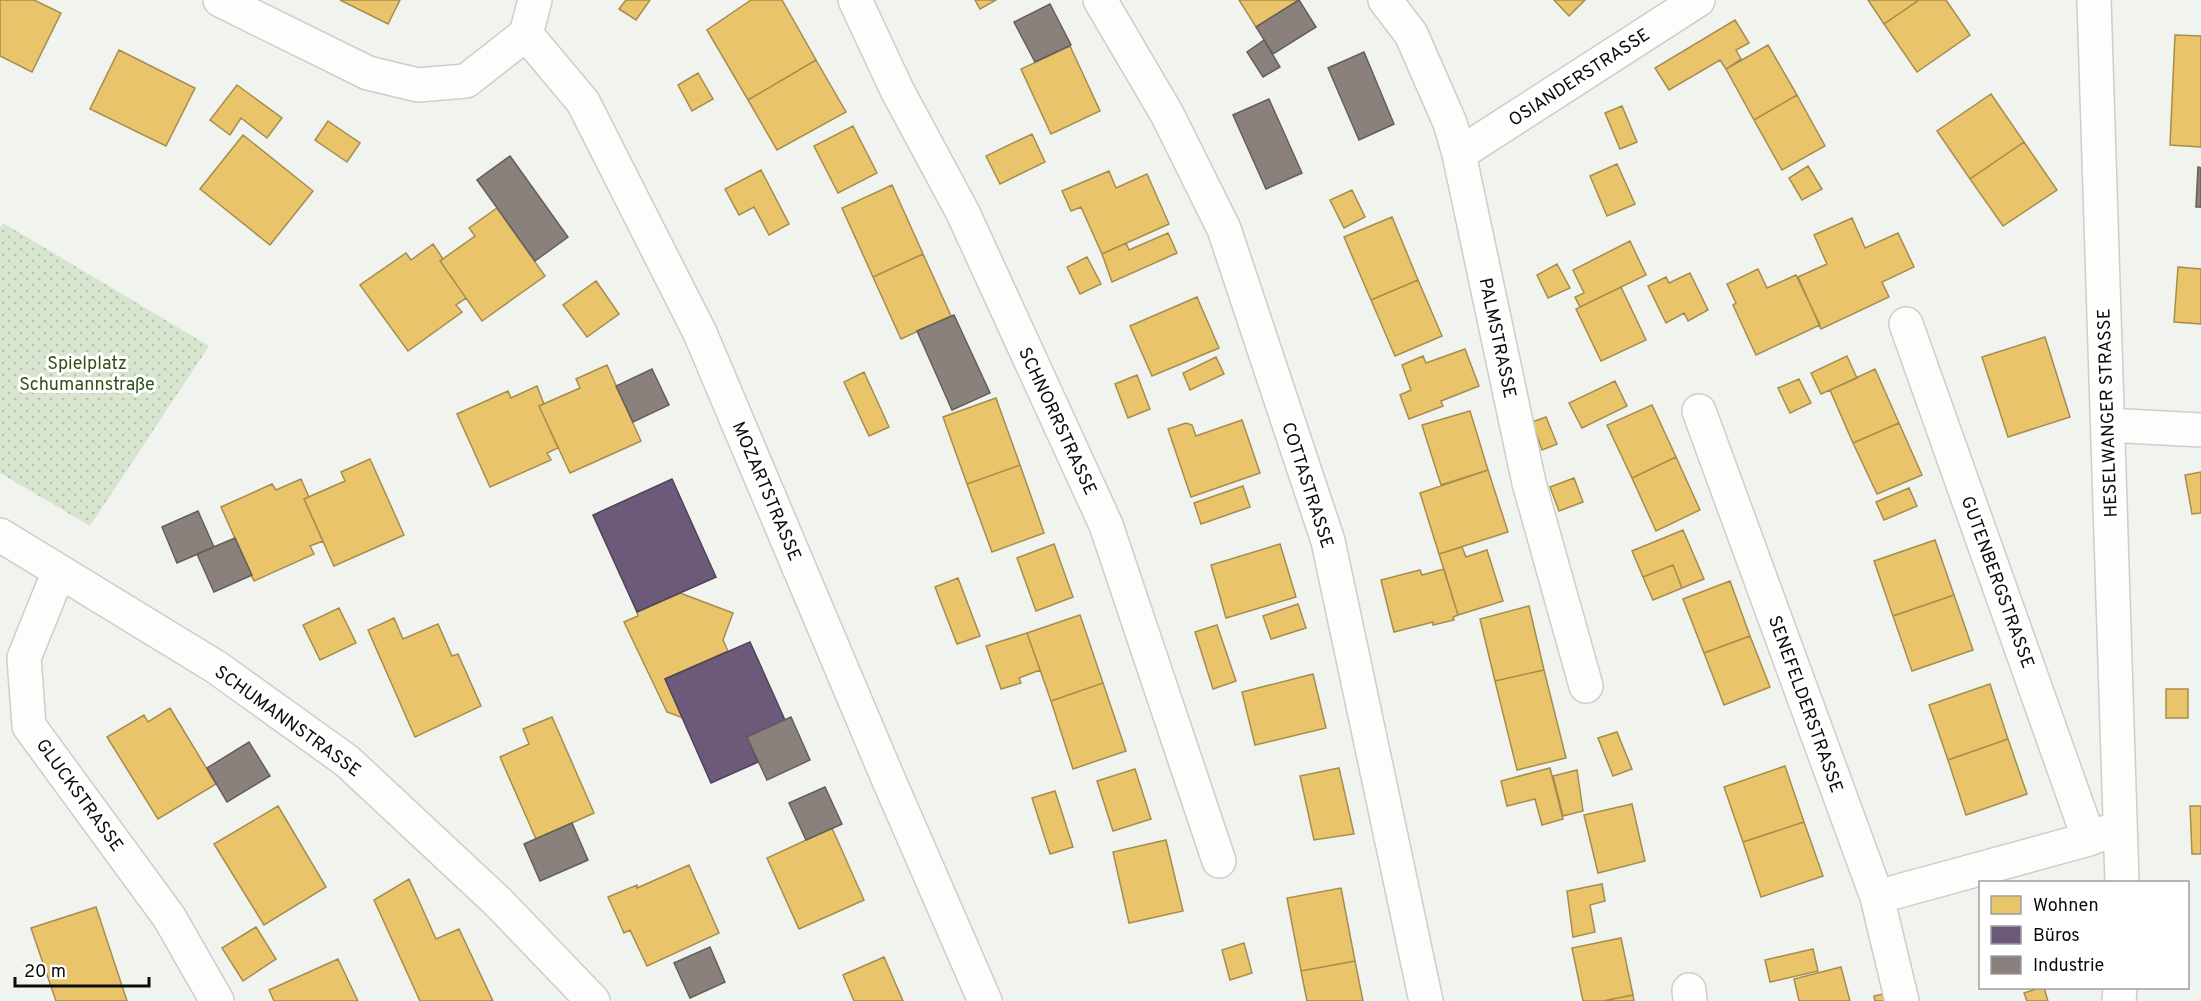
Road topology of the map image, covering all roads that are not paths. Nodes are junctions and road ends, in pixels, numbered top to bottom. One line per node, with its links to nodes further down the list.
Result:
1 (220, 0): 8 (street)
2 (536, 0): 8 (street)
3 (855, 0): 19 (street, SCHNORRSTRASSE)
4 (1100, 0): 25 (street, COTTASTRASSE)
5 (1385, 0): 9 (street, PALMSTRASSE)
6 (1698, 0): 9 (street, OSIANDERSTRASSE)
7 (2094, 0): 12 (street, HESELWANGER STRASSE)
8 (526, 34): 24 (street, MOZARTSTRASSE)
9 (1459, 154): 16 (street, PALMSTRASSE)
10 (1906, 324): 18 (street, GUTENBERGSTRASSE)
11 (1699, 411): 21 (street, SENEFELDERSTRASSE)
12 (2108, 425): 13 (street); 17 (street, HESELWANGER STRASSE)
13 (2201, 430)
14 (0, 535): 15 (street, SCHUMANNSTRASSE)
15 (59, 571): 22 (street, GLUCKSTRASSE); 23 (street, SCHUMANNSTRASSE)
16 (1586, 686)
17 (2120, 827): 18 (street); 20 (street, HESELWANGER STRASSE)
18 (2090, 839): 21 (street)
19 (1220, 861)
20 (2122, 881)
21 (1877, 897): 26 (street, SENEFELDERSTRASSE)
22 (217, 1001)
23 (593, 1001)
24 (985, 1001)
25 (1426, 1001)
26 (1902, 1001)

